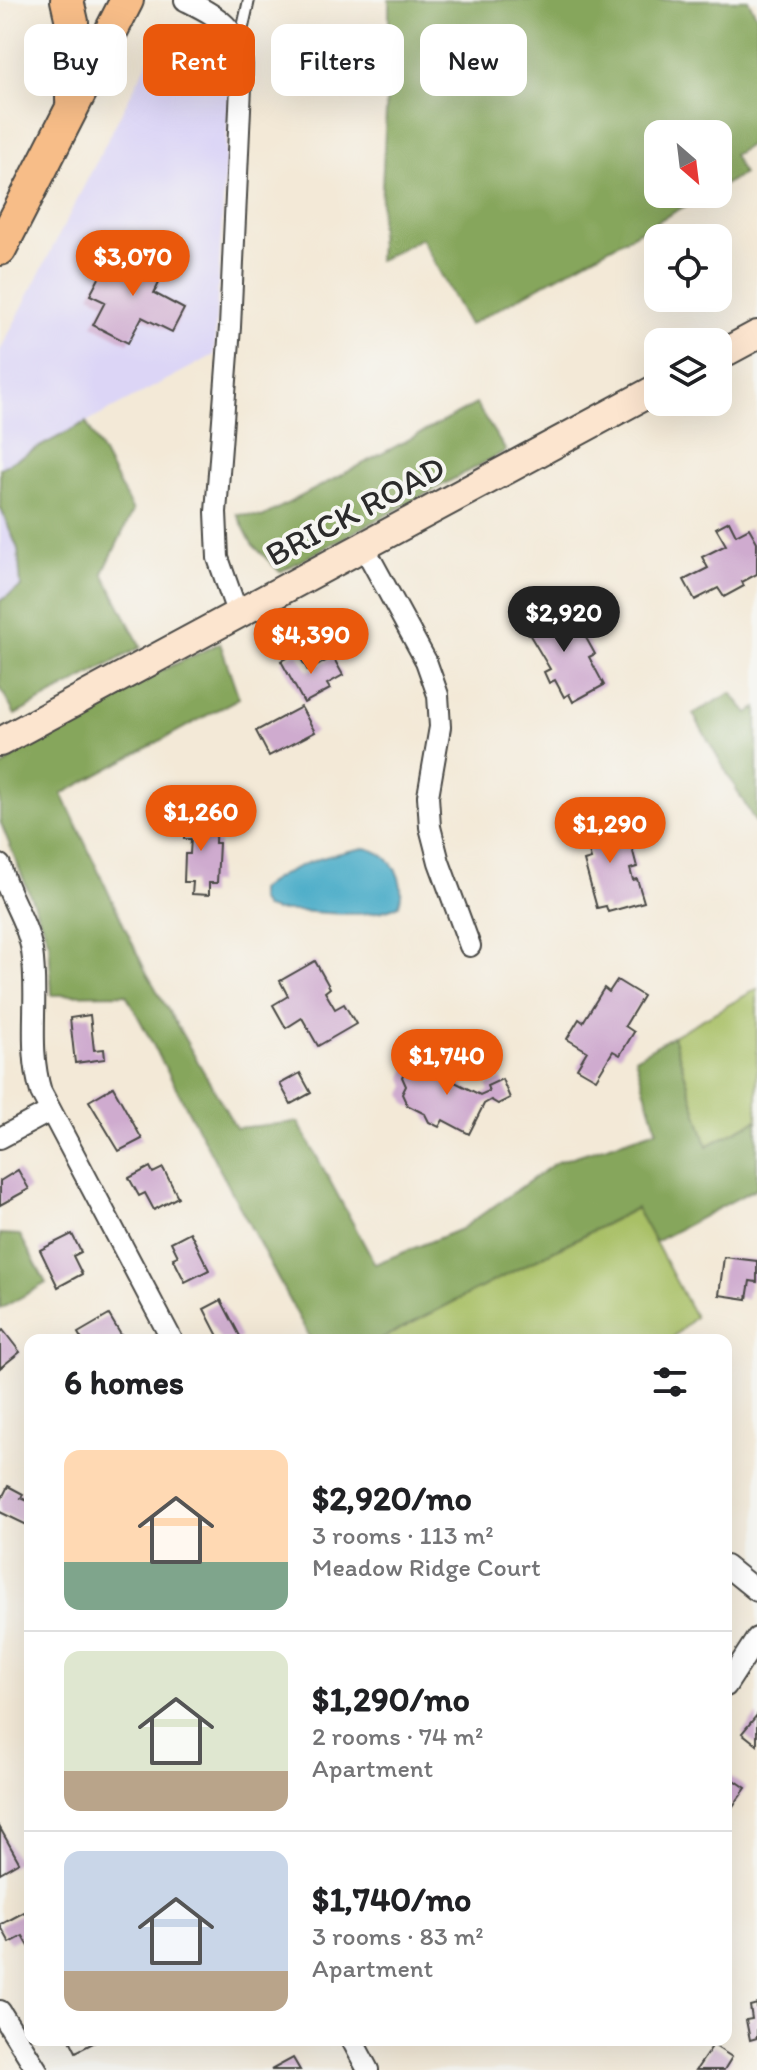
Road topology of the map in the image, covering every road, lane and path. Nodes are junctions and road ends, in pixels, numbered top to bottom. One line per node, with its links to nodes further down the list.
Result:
1 (67, 0): 8 (main road)
2 (127, 0): 8 (main road)
3 (185, 0): 5 (street)
4 (249, 0): 6 (lane)
5 (225, 24)
6 (244, 24)
7 (241, 96): 14 (street)
8 (72, 107): 9 (main road)
9 (0, 249)
10 (757, 335): 11 (street)
11 (732, 348)
12 (644, 396): 13 (street, BRICK ROAD)
13 (364, 547): 14 (street, BRICK ROAD); 17 (street)
14 (238, 615): 15 (street, BRICK ROAD)
15 (0, 742)
16 (1, 875): 18 (street)
17 (470, 946)
18 (49, 1112): 19 (street); 20 (street)
19 (0, 1138)
20 (169, 1334)
21 (732, 1571): 22 (street)
22 (757, 1591)
23 (757, 1638): 24 (street)
24 (732, 1677)
25 (0, 2011): 27 (street)
26 (355, 2046): 28 (street)
27 (37, 2070)
28 (368, 2070)

